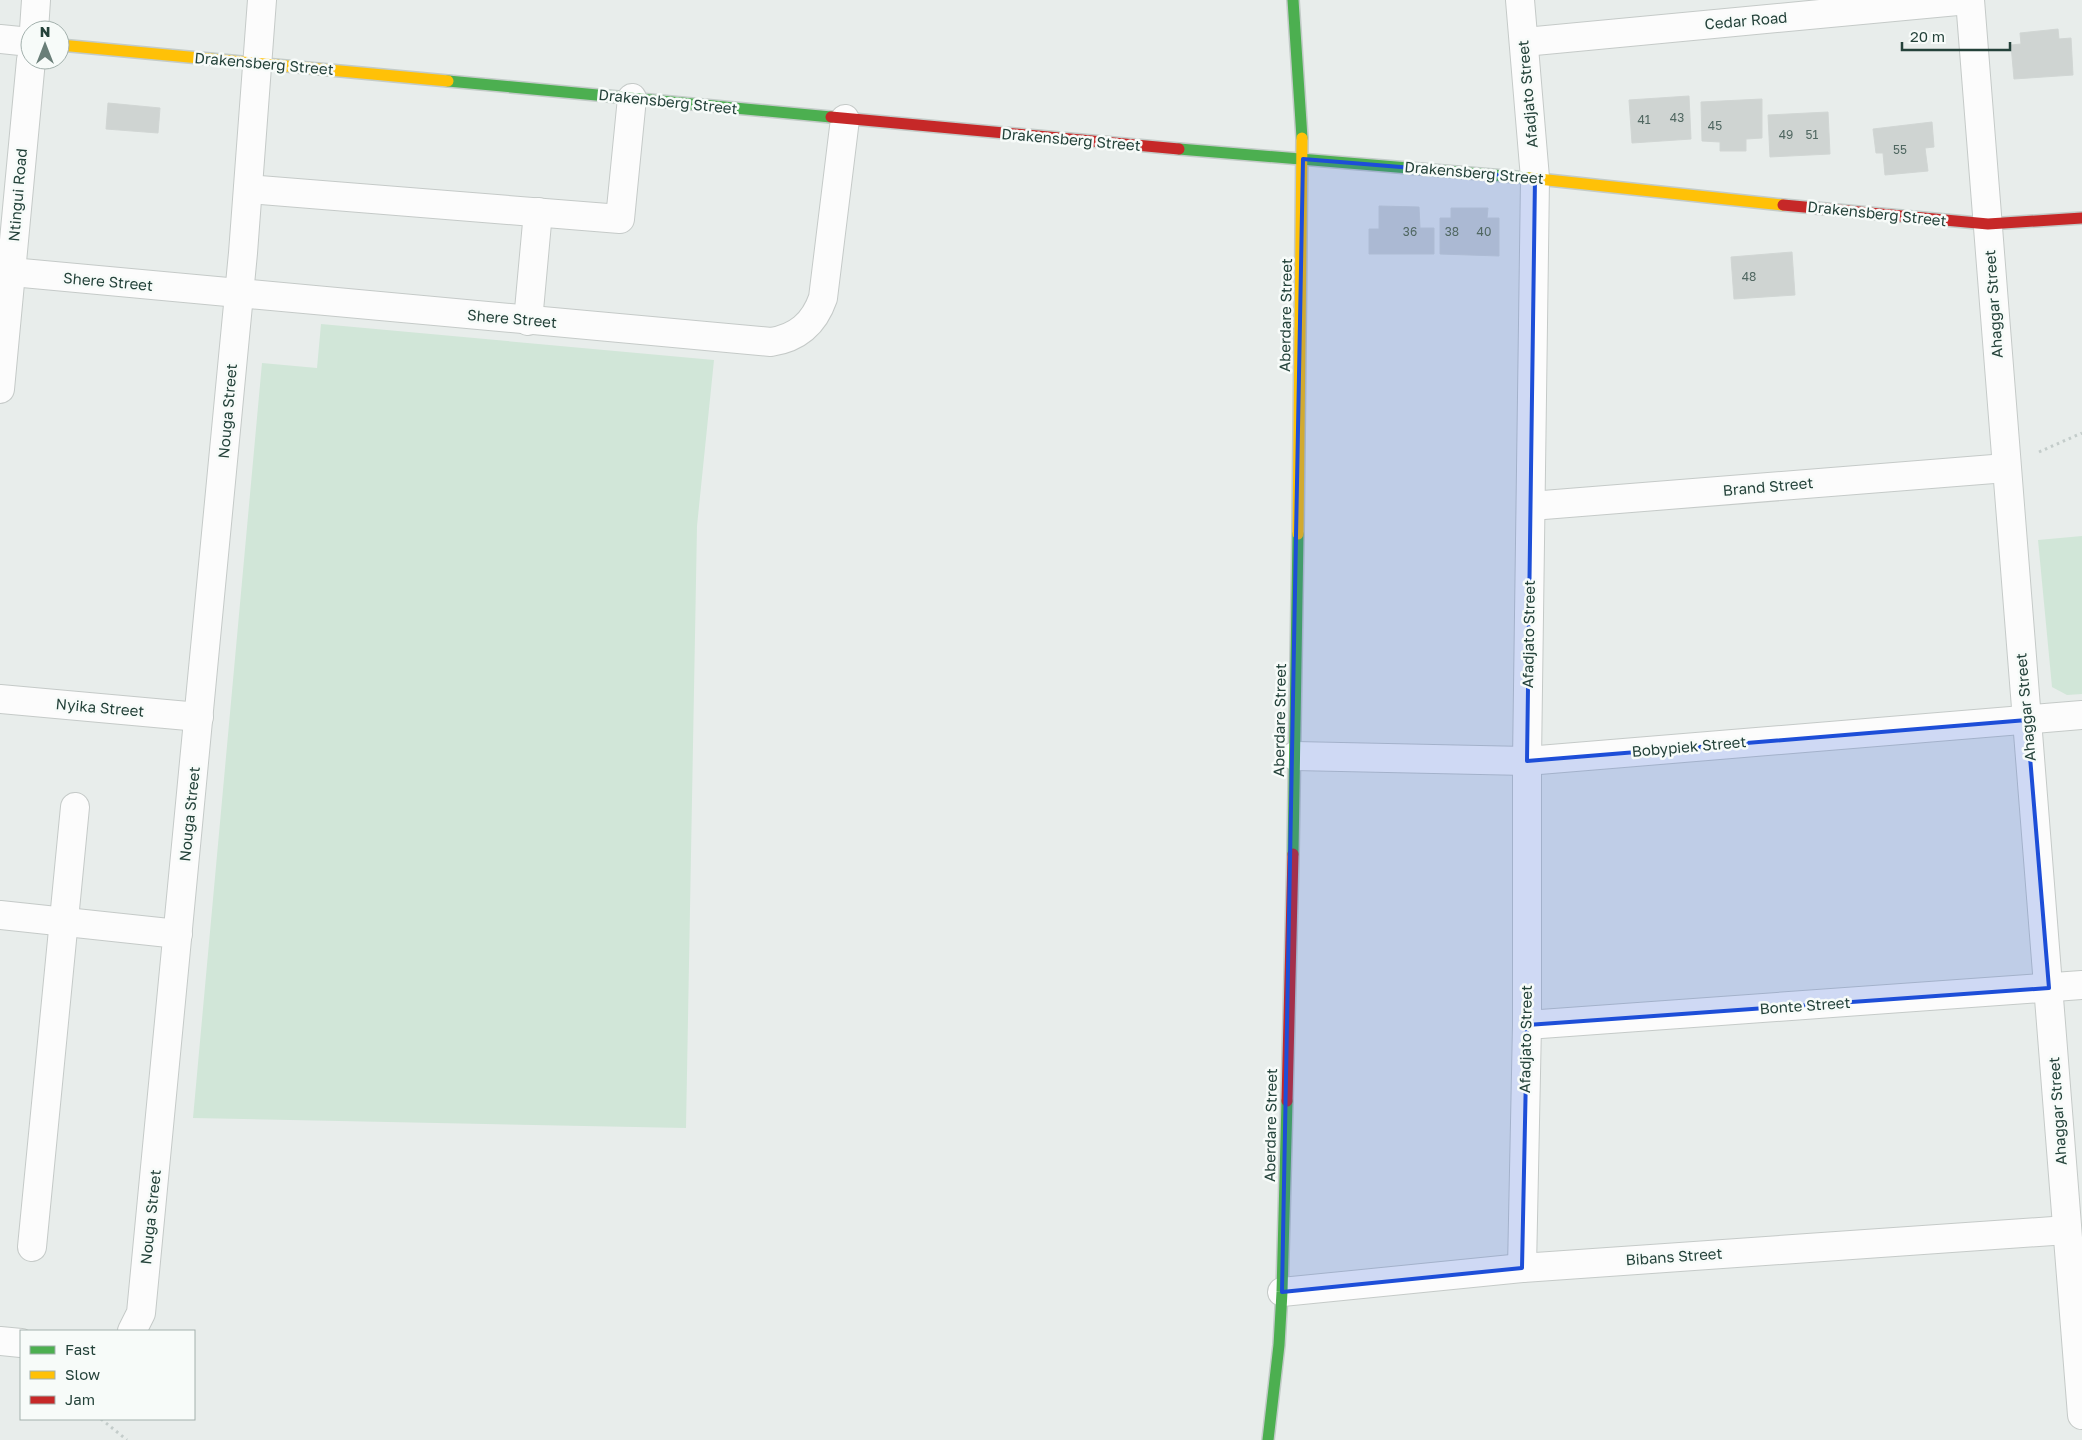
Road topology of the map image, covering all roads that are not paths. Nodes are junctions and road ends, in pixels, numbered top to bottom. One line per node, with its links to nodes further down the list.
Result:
1 (36, 0): 6 (street)
2 (262, 0): 11 (street, Nouga Street)
3 (1293, 0): 15 (street, Aberdare Street)
4 (1520, 0): 9 (street, Afadjato Street)
5 (1969, 0): 9 (street, Cedar Road); 20 (street, Ahaggar Street)
6 (35, 20)
7 (0, 39): 8 (street)
8 (20, 41)
9 (1524, 42): 16 (street, Afadjato Street)
10 (70, 46): 11 (street, Drakensberg Street)
11 (256, 63): 13 (street, Drakensberg Street); 17 (street, Nouga Street)
12 (30, 70): 21 (street, Ntingui Road)
13 (632, 98): 14 (street, Drakensberg Street); 18 (street)
14 (846, 119): 15 (street, Drakensberg Street); 23 (street, Shere Street)
15 (1303, 159): 16 (street, Drakensberg Street); 31 (street, Aberdare Street)
16 (1535, 178): 20 (street, Drakensberg Street); 26 (street, Afadjato Street)
17 (248, 188): 18 (street); 22 (street, Nouga Street)
18 (538, 212): 23 (street)
19 (2082, 218): 20 (street, Drakensberg Street)
20 (1988, 224): 25 (street, Ahaggar Street)
21 (6, 272): 22 (street, Shere Street); 24 (street, Ntingui Road)
22 (239, 294): 23 (street, Shere Street); 29 (street, Nouga Street)
23 (528, 321)
24 (0, 389)
25 (2006, 468): 26 (street, Brand Street); 30 (street, Ahaggar Street)
26 (1531, 506): 32 (street, Afadjato Street)
27 (0, 699): 29 (street, Nyika Street)
28 (2082, 715): 30 (street, Bobypiek Street)
29 (199, 717): 36 (street, Nouga Street)
30 (2027, 720): 32 (street, Bobypiek Street); 38 (street, Ahaggar Street)
31 (1295, 756): 32 (street, Bobypiek Street); 44 (street, Aberdare Street)
32 (1527, 760): 39 (street, Afadjato Street)
33 (75, 807): 35 (street)
34 (0, 915): 35 (street)
35 (62, 923): 36 (street); 41 (street)
36 (178, 934): 45 (street, Nouga Street)
37 (2082, 985): 38 (street, Bonte Street)
38 (2049, 988): 39 (street, Bonte Street); 40 (street, Ahaggar Street)
39 (1527, 1025): 43 (street, Afadjato Street)
40 (2067, 1230): 42 (street, Ahaggar Street); 43 (street, Bibans Street)
41 (32, 1247)
42 (2075, 1262): 48 (street, Ahaggar Street)
43 (1522, 1268): 44 (street, Bibans Street)
44 (1282, 1292): 49 (street, Aberdare Street)
45 (132, 1330)
46 (0, 1341): 47 (street)
47 (20, 1343)
48 (2082, 1415)
49 (1268, 1440)

